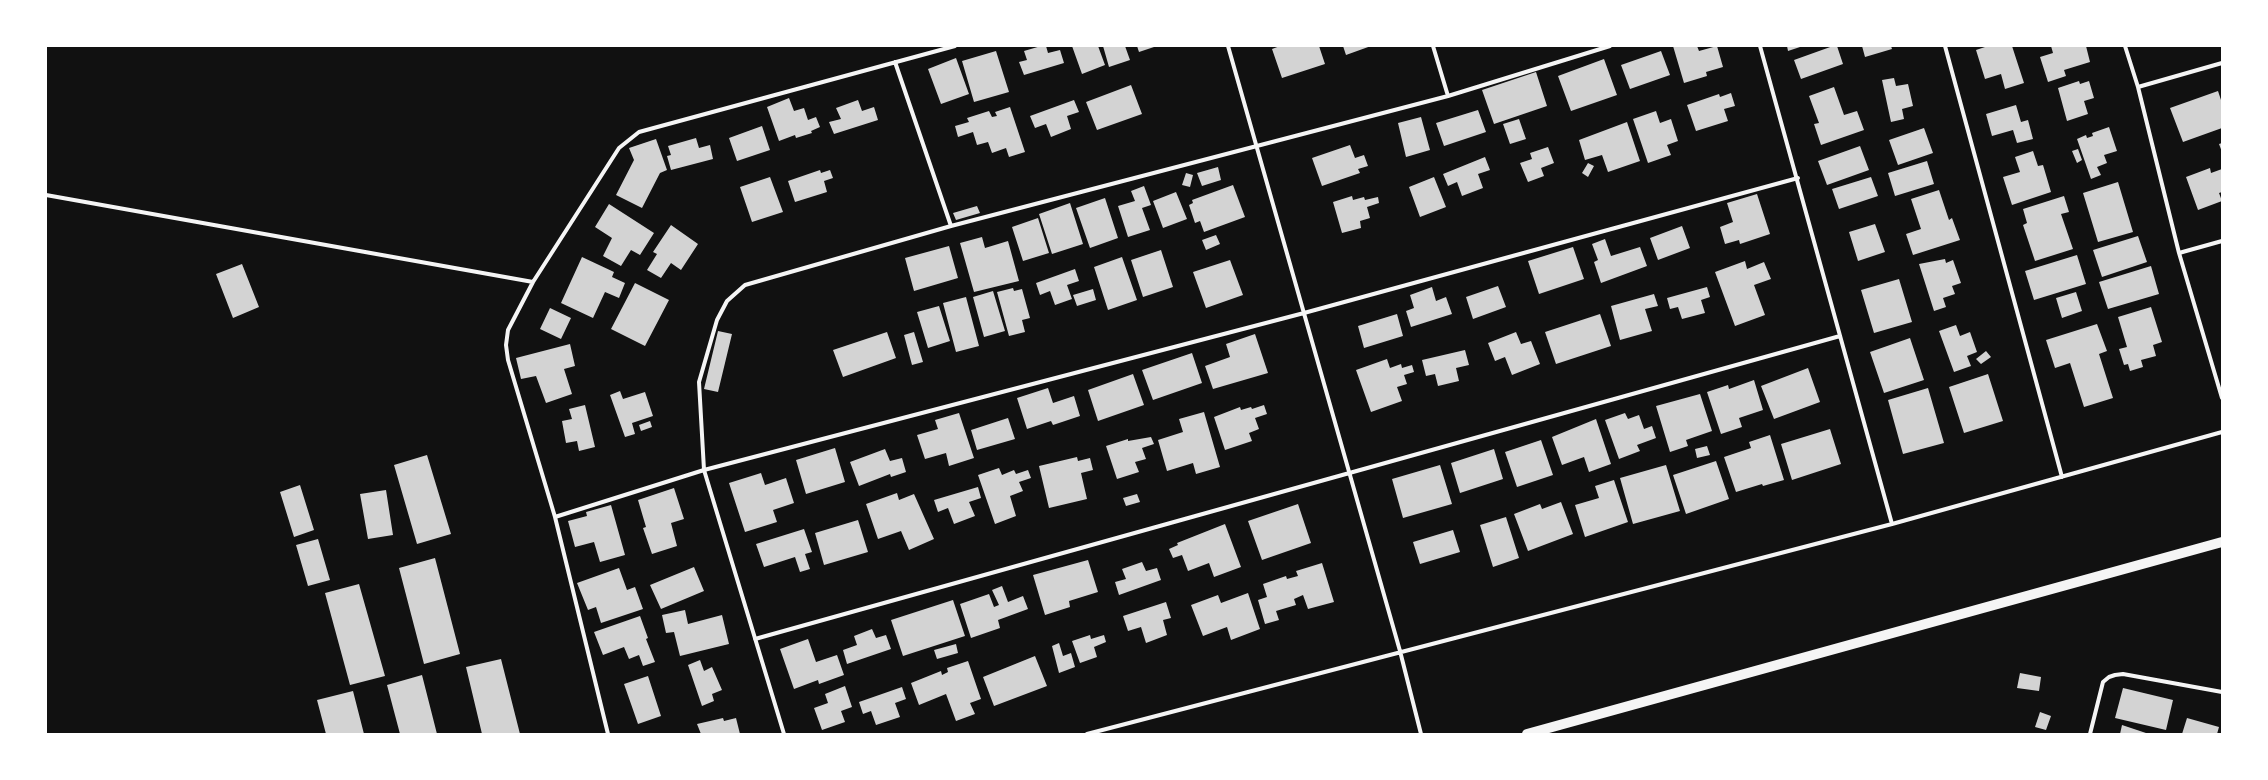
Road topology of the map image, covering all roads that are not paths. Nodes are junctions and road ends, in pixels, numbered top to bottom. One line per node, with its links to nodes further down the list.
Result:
1 (955, 46): 8 (street)
2 (1228, 46): 12 (street)
3 (1433, 46): 11 (street)
4 (1610, 46): 11 (street)
5 (1760, 46): 13 (street)
6 (1945, 46): 25 (street)
7 (2125, 46): 10 (street)
8 (895, 62): 15 (street); 18 (street)
9 (2222, 63): 10 (street)
10 (2138, 88): 17 (street)
11 (1448, 96): 12 (street)
12 (1257, 146): 15 (street); 19 (street)
13 (1798, 178): 19 (street); 20 (street)
14 (46, 195): 18 (street)
15 (951, 226): 23 (street)
16 (2222, 241): 17 (street)
17 (2179, 253): 21 (street)
18 (532, 282): 26 (street)
19 (1304, 313): 23 (street); 24 (street)
20 (1840, 336): 24 (street); 27 (street)
21 (2222, 398)
22 (2222, 432): 25 (street)
23 (704, 470): 26 (street); 29 (street)
24 (1348, 472): 29 (street); 30 (street)
25 (2062, 477): 27 (street)
26 (555, 517): 32 (street)
27 (1892, 524): 30 (street)
28 (2222, 542): 36 (main road)
29 (755, 639): 33 (street)
30 (1400, 651): 34 (street); 35 (street)
31 (2222, 692): 37 (street)
32 (608, 734)
33 (784, 734)
34 (1087, 734)
35 (1421, 734)
36 (1527, 734)
37 (2090, 734)

